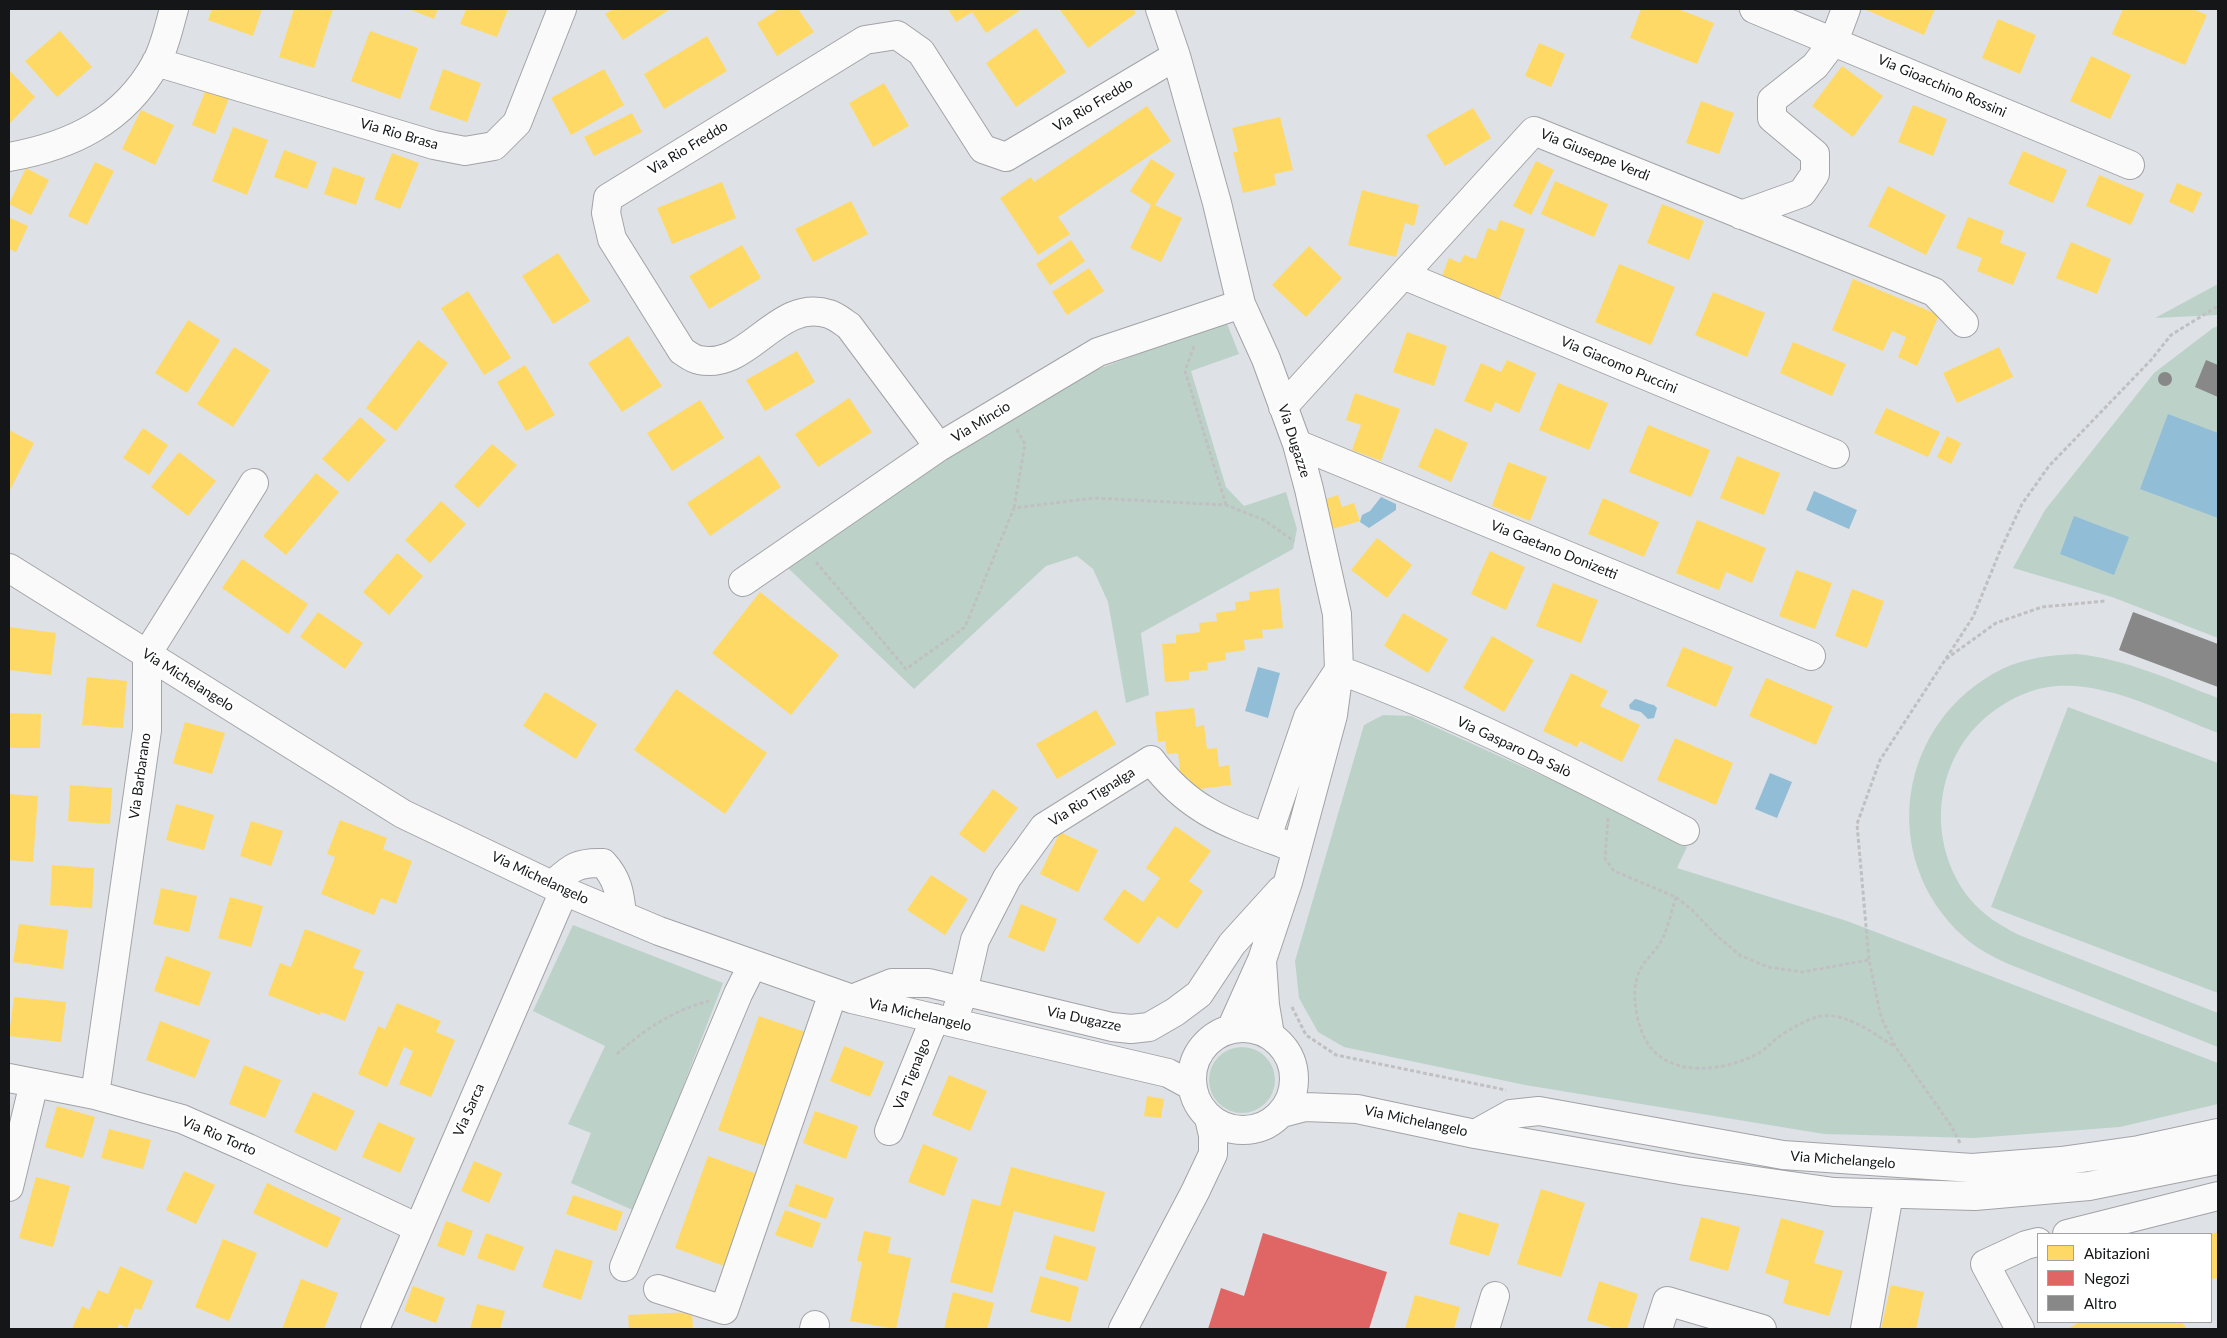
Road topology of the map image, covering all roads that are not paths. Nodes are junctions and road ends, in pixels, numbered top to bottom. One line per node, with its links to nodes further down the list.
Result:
1 (174, 9): 8 (street)
2 (562, 9): 8 (street, Via Rio Brasa)
3 (1160, 9): 7 (street, Via Dugazze)
4 (1754, 9): 6 (street, Via Gioacchino Rossini)
5 (1846, 9): 6 (street)
6 (1834, 41): 10 (street, Via Gioacchino Rossini); 11 (street)
7 (1176, 56): 13 (street, Via Dugazze); 17 (street, Via Rio Freddo)
8 (156, 62): 9 (street)
9 (9, 156)
10 (2130, 166)
11 (1741, 215): 12 (street, Via Giuseppe Verdi); 14 (street, Via Giuseppe Verdi)
12 (1403, 275): 15 (street, Via Giuseppe Verdi); 18 (street, Via Giacomo Puccini)
13 (1241, 304): 15 (street, Via Dugazze); 17 (street, Via Mincio)
14 (1964, 323)
15 (1283, 407): 16 (street, Via Dugazze)
16 (1297, 444): 23 (street, Via Gaetano Donizetti); 24 (street, Via Dugazze)
17 (939, 447): 21 (street, Via Mincio)
18 (1835, 454)
19 (254, 483): 22 (street)
20 (9, 568): 22 (street, Via Michelangelo)
21 (743, 582)
22 (147, 654): 29 (street, Via Michelangelo); 43 (street, Via Barbarano)
23 (1811, 656)
24 (1339, 670): 25 (street, Via Gasparo Da Salò); 26 (street); 27 (street, Via Dugazze)
25 (1685, 831)
26 (1267, 837): 27 (street, Via Rio Tignalga); 33 (street, Via Rio Tignalga)
27 (1297, 848): 28 (street, Via Dugazze)
28 (1288, 882): 31 (street, Via Dugazze); 33 (street, Via Dugazze)
29 (558, 888): 30 (street, Via Michelangelo); 30 (street); 56 (street, Via Sarca)
30 (622, 915): 32 (street, Via Michelangelo)
31 (1262, 960): 36 (street, Via Dugazze); 37 (street, Via Dugazze)
32 (753, 964): 34 (street, Via Michelangelo); 59 (street)
33 (963, 992): 34 (street, Via Dugazze); 35 (street, Via Rio Tignalga)
34 (842, 996): 35 (street, Via Michelangelo); 60 (street)
35 (944, 1020): 39 (street, Via Michelangelo); 48 (street, Via Tignalgo)
36 (1231, 1029): 37 (street); 38 (street)
37 (1270, 1035): 40 (street)
38 (1200, 1052): 39 (street, Via Michelangelo); 42 (street)
39 (1126, 1063): 42 (street, Via Michelangelo)
40 (1295, 1074): 44 (street, Via Michelangelo); 45 (street)
41 (21, 1080): 43 (street, Via Rio Torto); 52 (street)
42 (1192, 1086): 46 (street)
43 (95, 1095): 56 (street, Via Rio Torto)
44 (1357, 1109): 45 (street, Via Michelangelo); 50 (street, Via Michelangelo)
45 (1282, 1113): 47 (street)
46 (1209, 1118): 47 (street); 53 (street)
47 (1250, 1130): 53 (street)
48 (889, 1131)
49 (2218, 1133): 50 (street, Via Michelangelo)
50 (1475, 1134): 54 (street, Via Michelangelo)
51 (2218, 1160): 54 (street, Via Michelangelo)
52 (9, 1187)
53 (1195, 1192): 63 (street)
54 (1889, 1194): 67 (street)
55 (2218, 1196): 57 (street)
56 (418, 1228): 62 (street, Via Sarca)
57 (2071, 1233)
58 (2037, 1242): 68 (street)
59 (624, 1267)
60 (658, 1289)
61 (1496, 1296): 64 (street)
62 (375, 1329)
63 (1123, 1329)
64 (1485, 1329)
65 (1658, 1329): 66 (street)
66 (1762, 1329)
67 (1865, 1329)
68 (2020, 1329)

